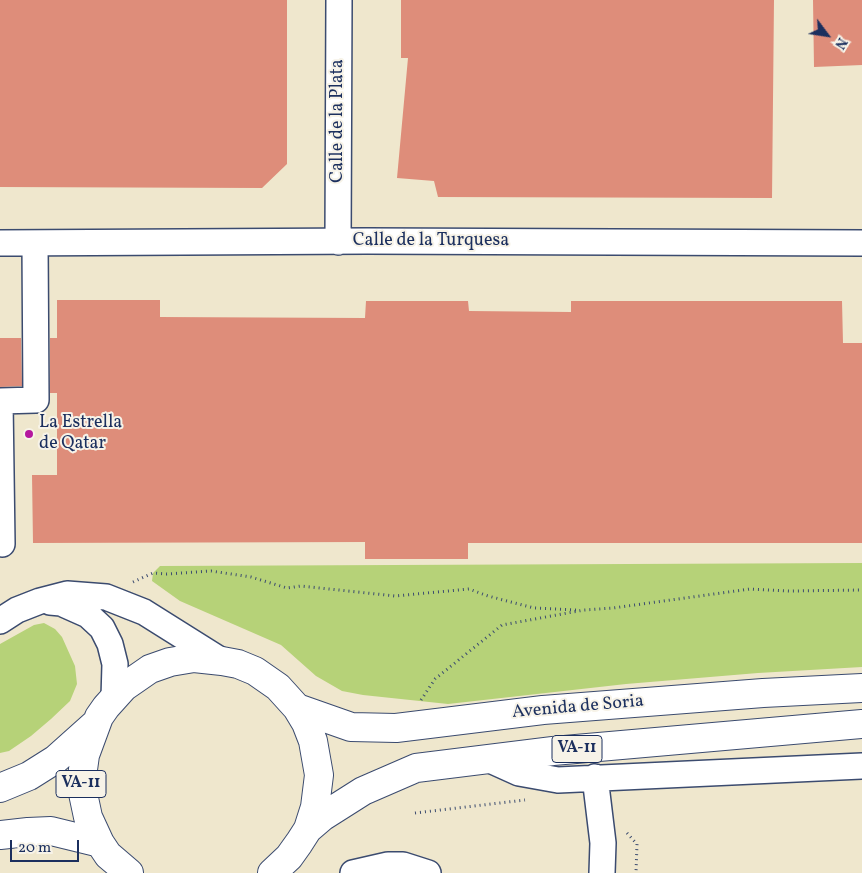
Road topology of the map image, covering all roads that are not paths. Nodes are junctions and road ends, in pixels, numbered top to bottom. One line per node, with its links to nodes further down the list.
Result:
1 (339, 0): 2 (street, Calle de la Plata)
2 (338, 242): 4 (street, Calle de la Turquesa); 5 (street, Calle de la Turquesa)
3 (0, 243): 4 (street, Calle de la Turquesa)
4 (35, 243): 6 (street)
5 (862, 243)
6 (0, 400): 7 (street)
7 (2, 544)
8 (40, 601): 9 (street); 10 (street); 12 (street)
9 (0, 620)
10 (222, 660): 12 (highway, VA-11); 13 (highway, VA-11)
11 (862, 688): 13 (highway, Avenida de Soria / VA-11)
12 (114, 698): 14 (highway, VA-11)
13 (297, 708): 20 (highway, VA-11)
14 (95, 724): 19 (highway, VA-11); 22 (highway, VA-11)
15 (862, 724): 16 (highway, VA-11)
16 (488, 759): 18 (street); 20 (highway, VA-11)
17 (862, 766): 18 (street)
18 (595, 777): 27 (street)
19 (0, 788)
20 (308, 829): 24 (highway, VA-11)
21 (0, 835): 22 (highway)
22 (100, 843): 23 (highway, VA-11)
23 (129, 873)
24 (272, 873)
25 (353, 873): 26 (street)
26 (428, 873)
27 (602, 873)

